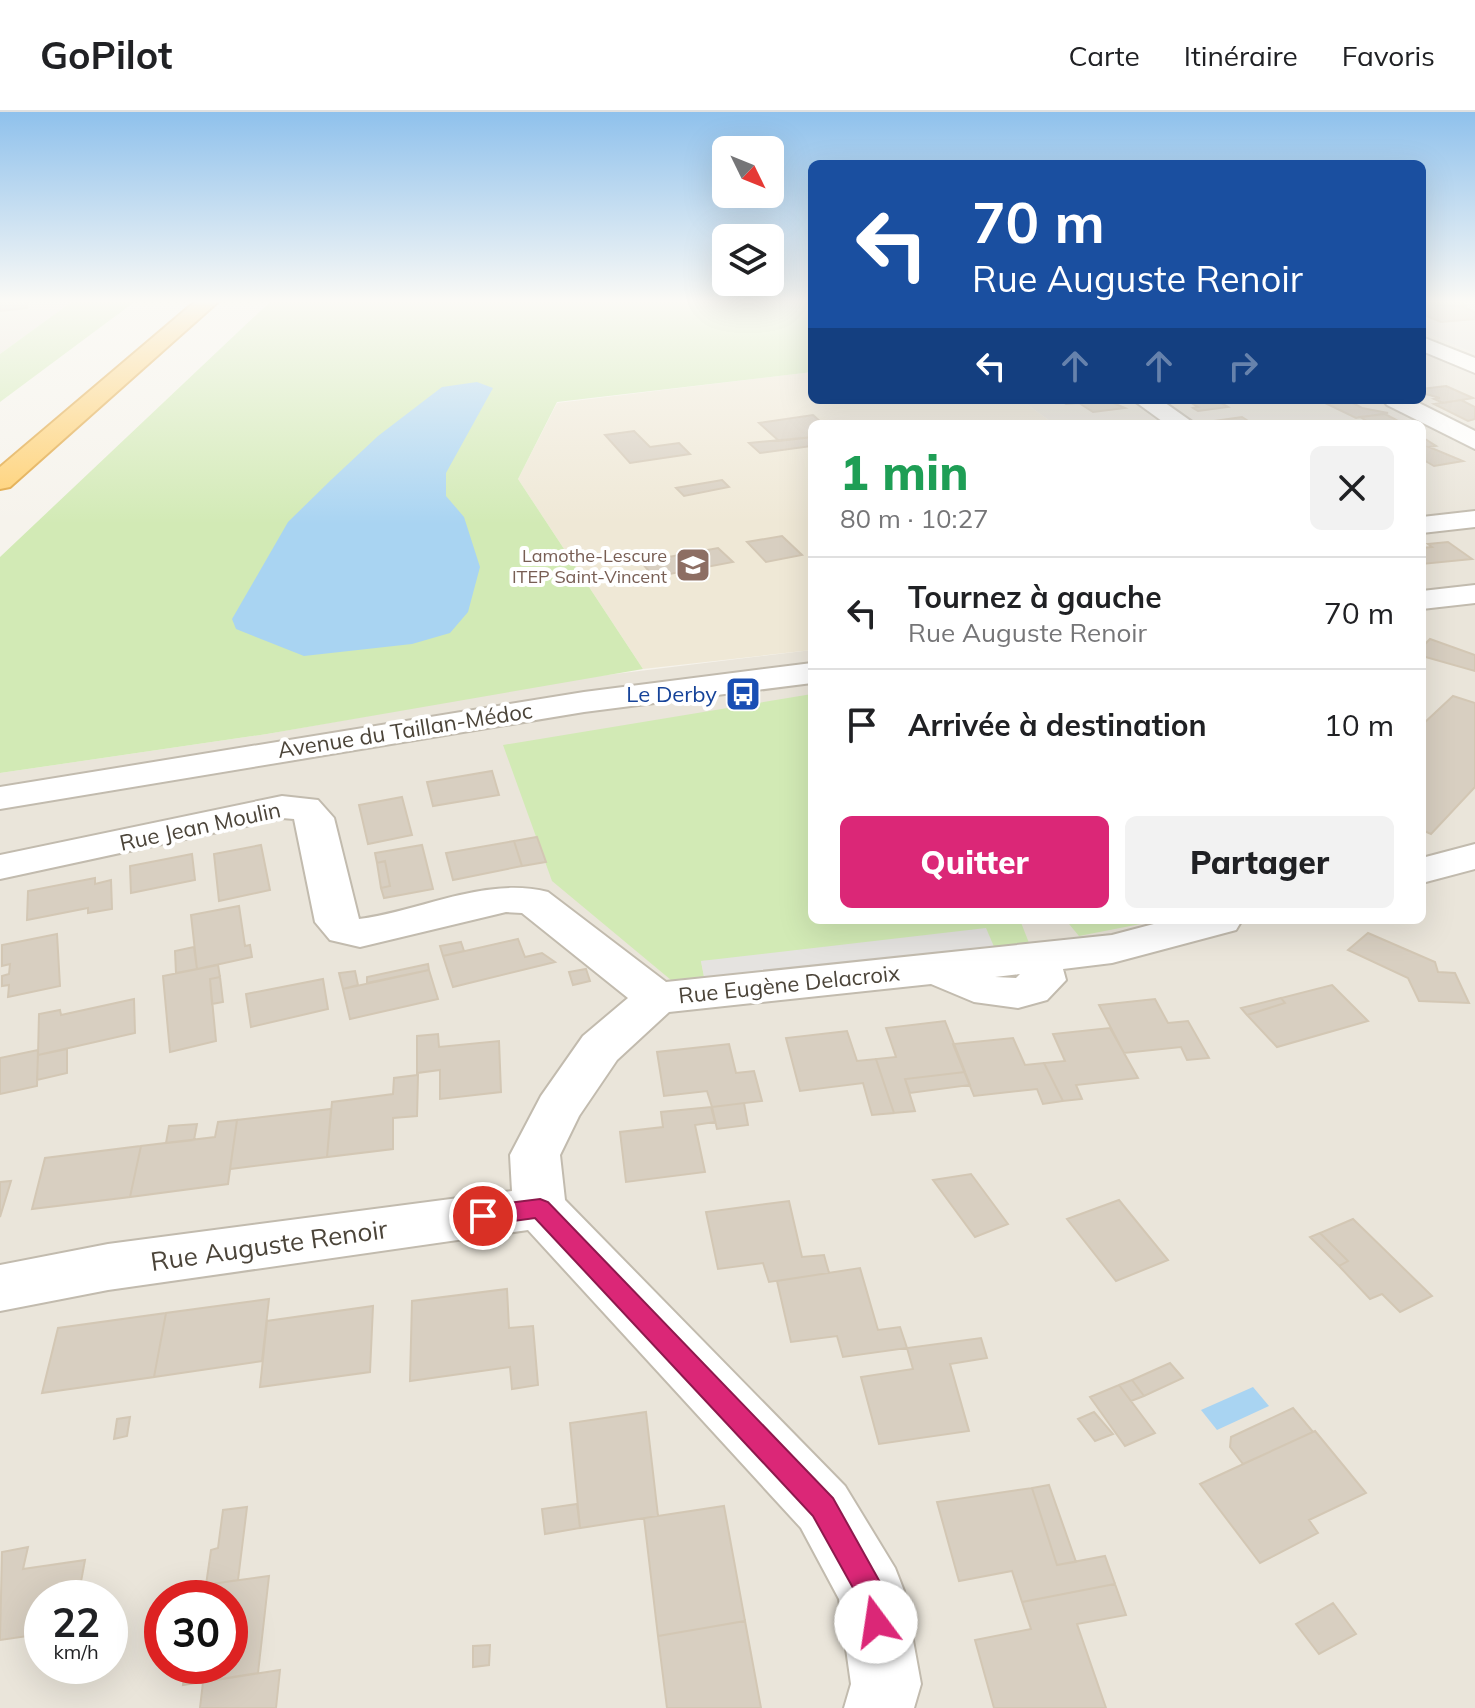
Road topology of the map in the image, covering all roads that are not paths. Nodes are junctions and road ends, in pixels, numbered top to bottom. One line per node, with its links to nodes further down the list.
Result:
1 (124, 374): 6 (highway)
2 (1151, 404): 4 (street)
3 (1403, 404): 5 (street)
4 (1177, 420)
5 (1475, 441)
6 (0, 481)
7 (1475, 519): 8 (street)
8 (1426, 525)
9 (1474, 595): 10 (street)
10 (1426, 600)
11 (808, 674): 12 (street, Avenue du Taillan-Médoc)
12 (0, 798)
13 (1475, 856): 15 (street)
14 (0, 867): 17 (street, Rue Jean Moulin)
15 (1426, 870)
16 (1206, 924): 17 (street, Rue Eugène Delacroix)
17 (657, 998): 18 (street, Rue Eugène Delacroix)
18 (540, 1208): 19 (street, Rue Auguste Renoir); 20 (street)
19 (0, 1288)
20 (879, 1708)

